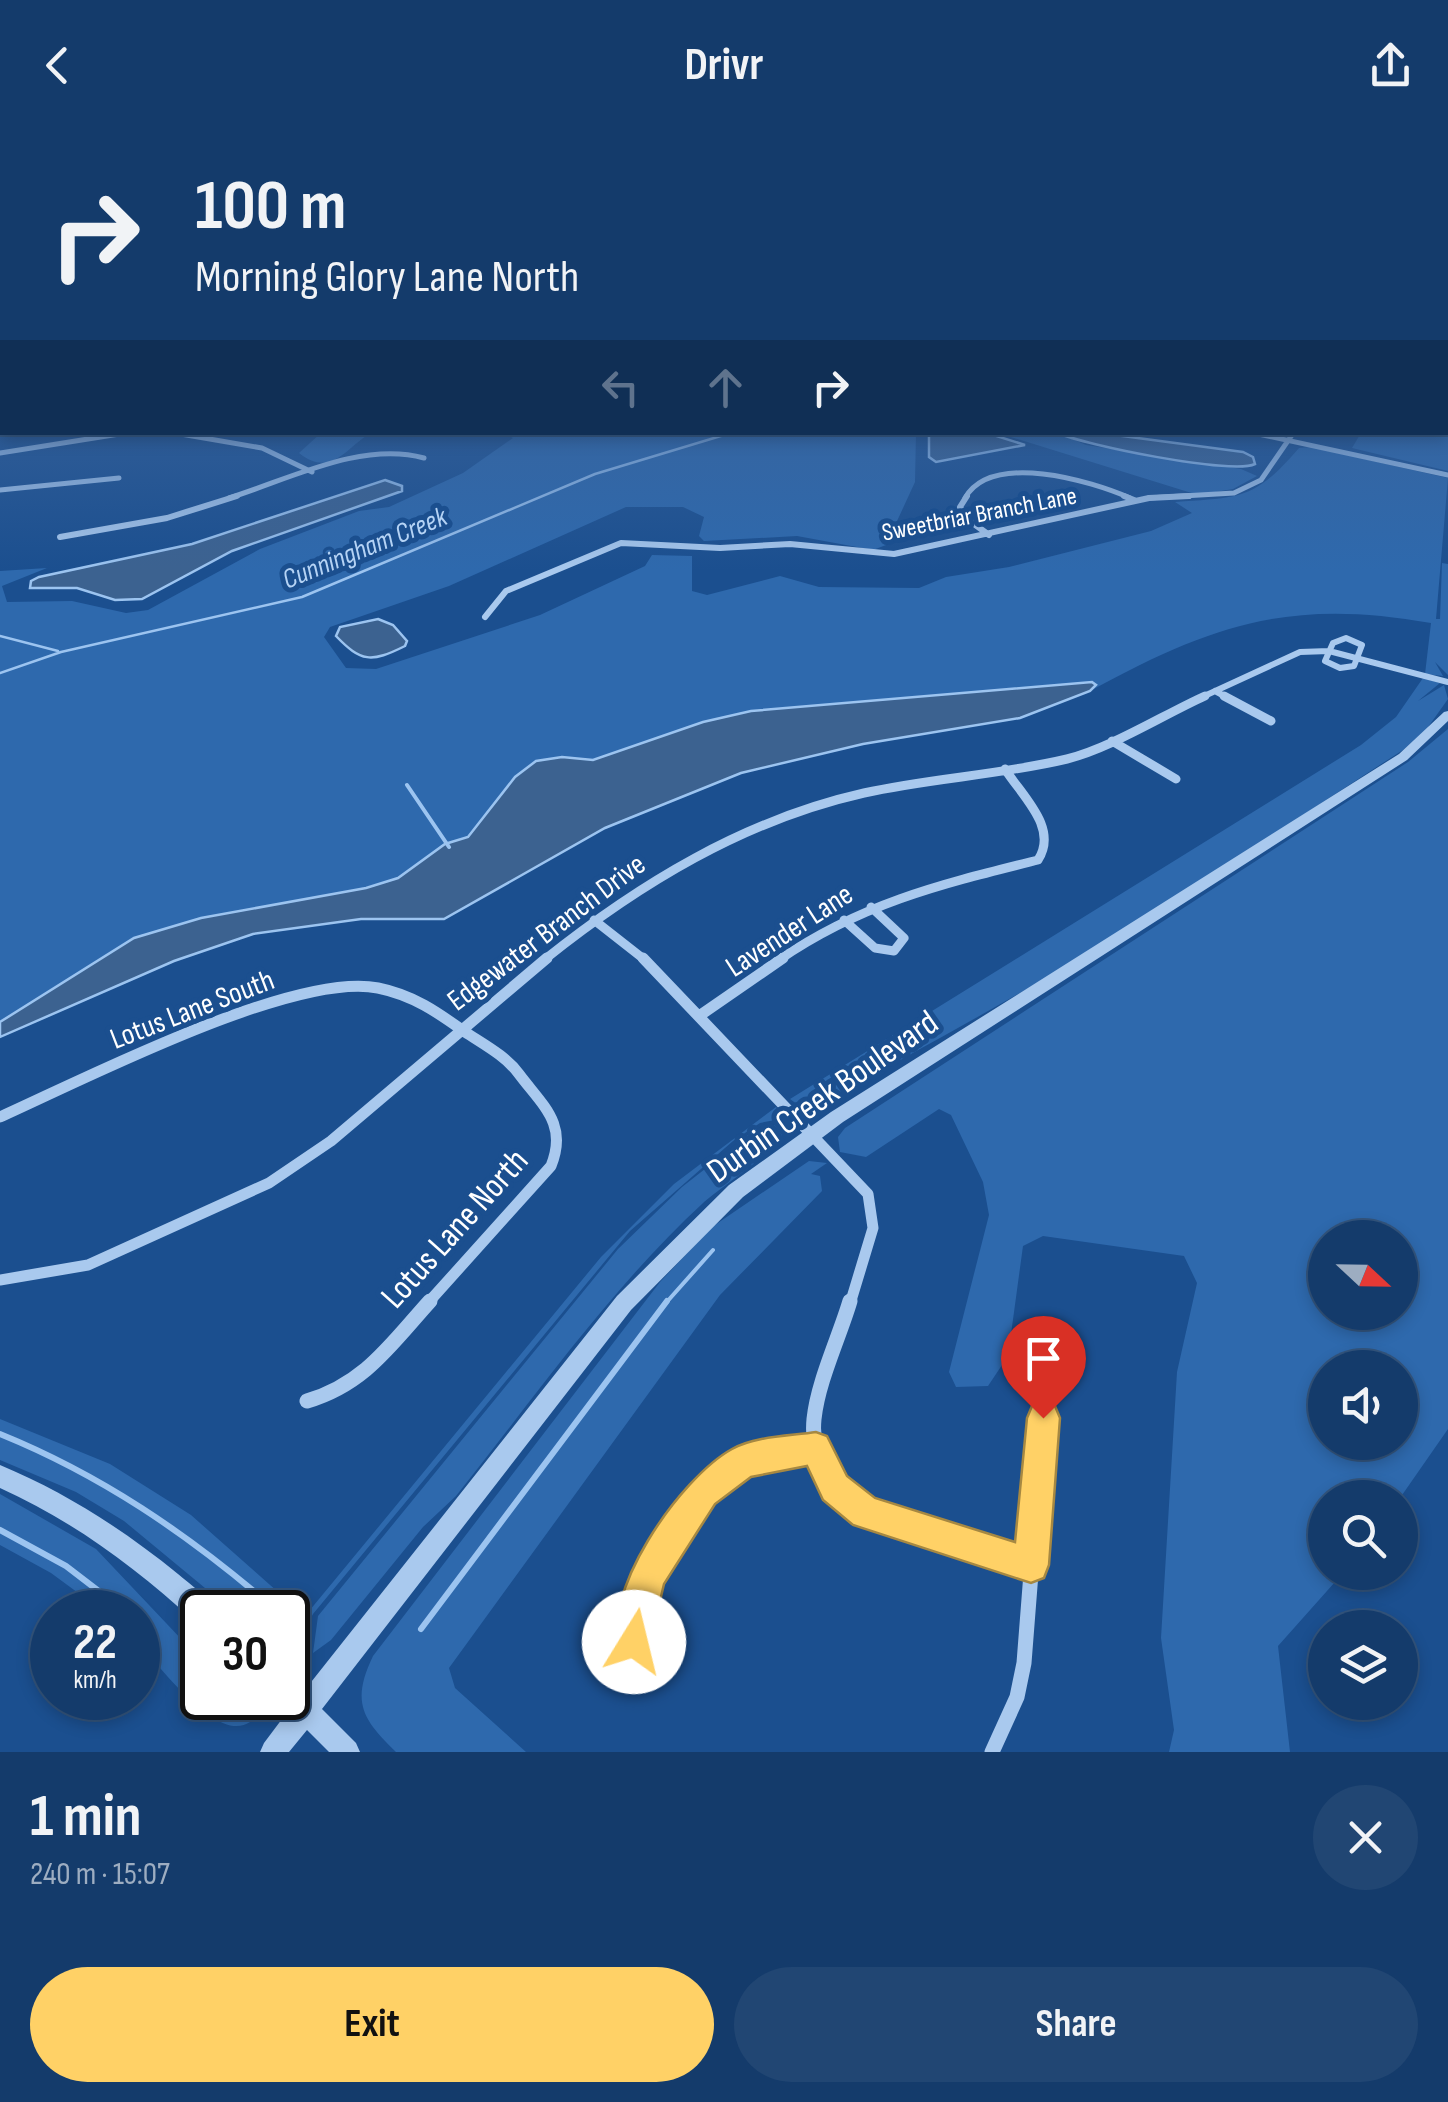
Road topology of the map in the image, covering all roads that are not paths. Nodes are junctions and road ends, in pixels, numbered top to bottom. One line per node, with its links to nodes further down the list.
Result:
1 (113, 435): 4 (street)
2 (186, 435): 6 (street)
3 (1292, 436): 7 (street); 10 (street, Sweetbriar Branch Lane)
4 (0, 453)
5 (424, 458): 6 (street)
6 (312, 472): 12 (street)
7 (1448, 475)
8 (118, 478): 9 (street)
9 (0, 490)
10 (1135, 501): 11 (street, Sweetbriar Branch Lane); 11 (street)
11 (989, 535): 13 (street, Sweetbriar Branch Lane)
12 (60, 537)
13 (485, 617)
14 (1448, 682): 15 (street, Edgewater Branch Drive)
15 (1215, 691): 17 (street); 18 (street, Edgewater Branch Drive)
16 (1448, 714): 27 (street, Durbin Creek Boulevard)
17 (1271, 721)
18 (1112, 740): 19 (street, Edgewater Branch Drive); 20 (street)
19 (1004, 769): 21 (street, Lavender Lane); 22 (street, Edgewater Branch Drive)
20 (1176, 778)
21 (871, 907): 23 (street, Lavender Lane); 23 (street)
22 (594, 920): 24 (street); 25 (street, Edgewater Branch Drive)
23 (844, 920): 24 (street, Lavender Lane)
24 (699, 1016): 27 (street)
25 (462, 1026): 26 (street, Lotus Lane South); 28 (street, Edgewater Branch Drive); 30 (street, Lotus Lane North)
26 (0, 1118)
27 (814, 1133): 31 (street); 36 (street, Durbin Creek Boulevard)
28 (0, 1280)
29 (1046, 1381): 33 (street)
30 (308, 1401)
31 (816, 1448): 33 (street); 35 (street)
32 (0, 1476): 34 (street)
33 (1031, 1565): 41 (street)
34 (180, 1591)
35 (634, 1652)
36 (310, 1686)
37 (310, 1715): 40 (street)
38 (289, 1720): 39 (street, Durbin Creek Boulevard)
39 (274, 1752)
40 (347, 1752)
41 (992, 1752)

